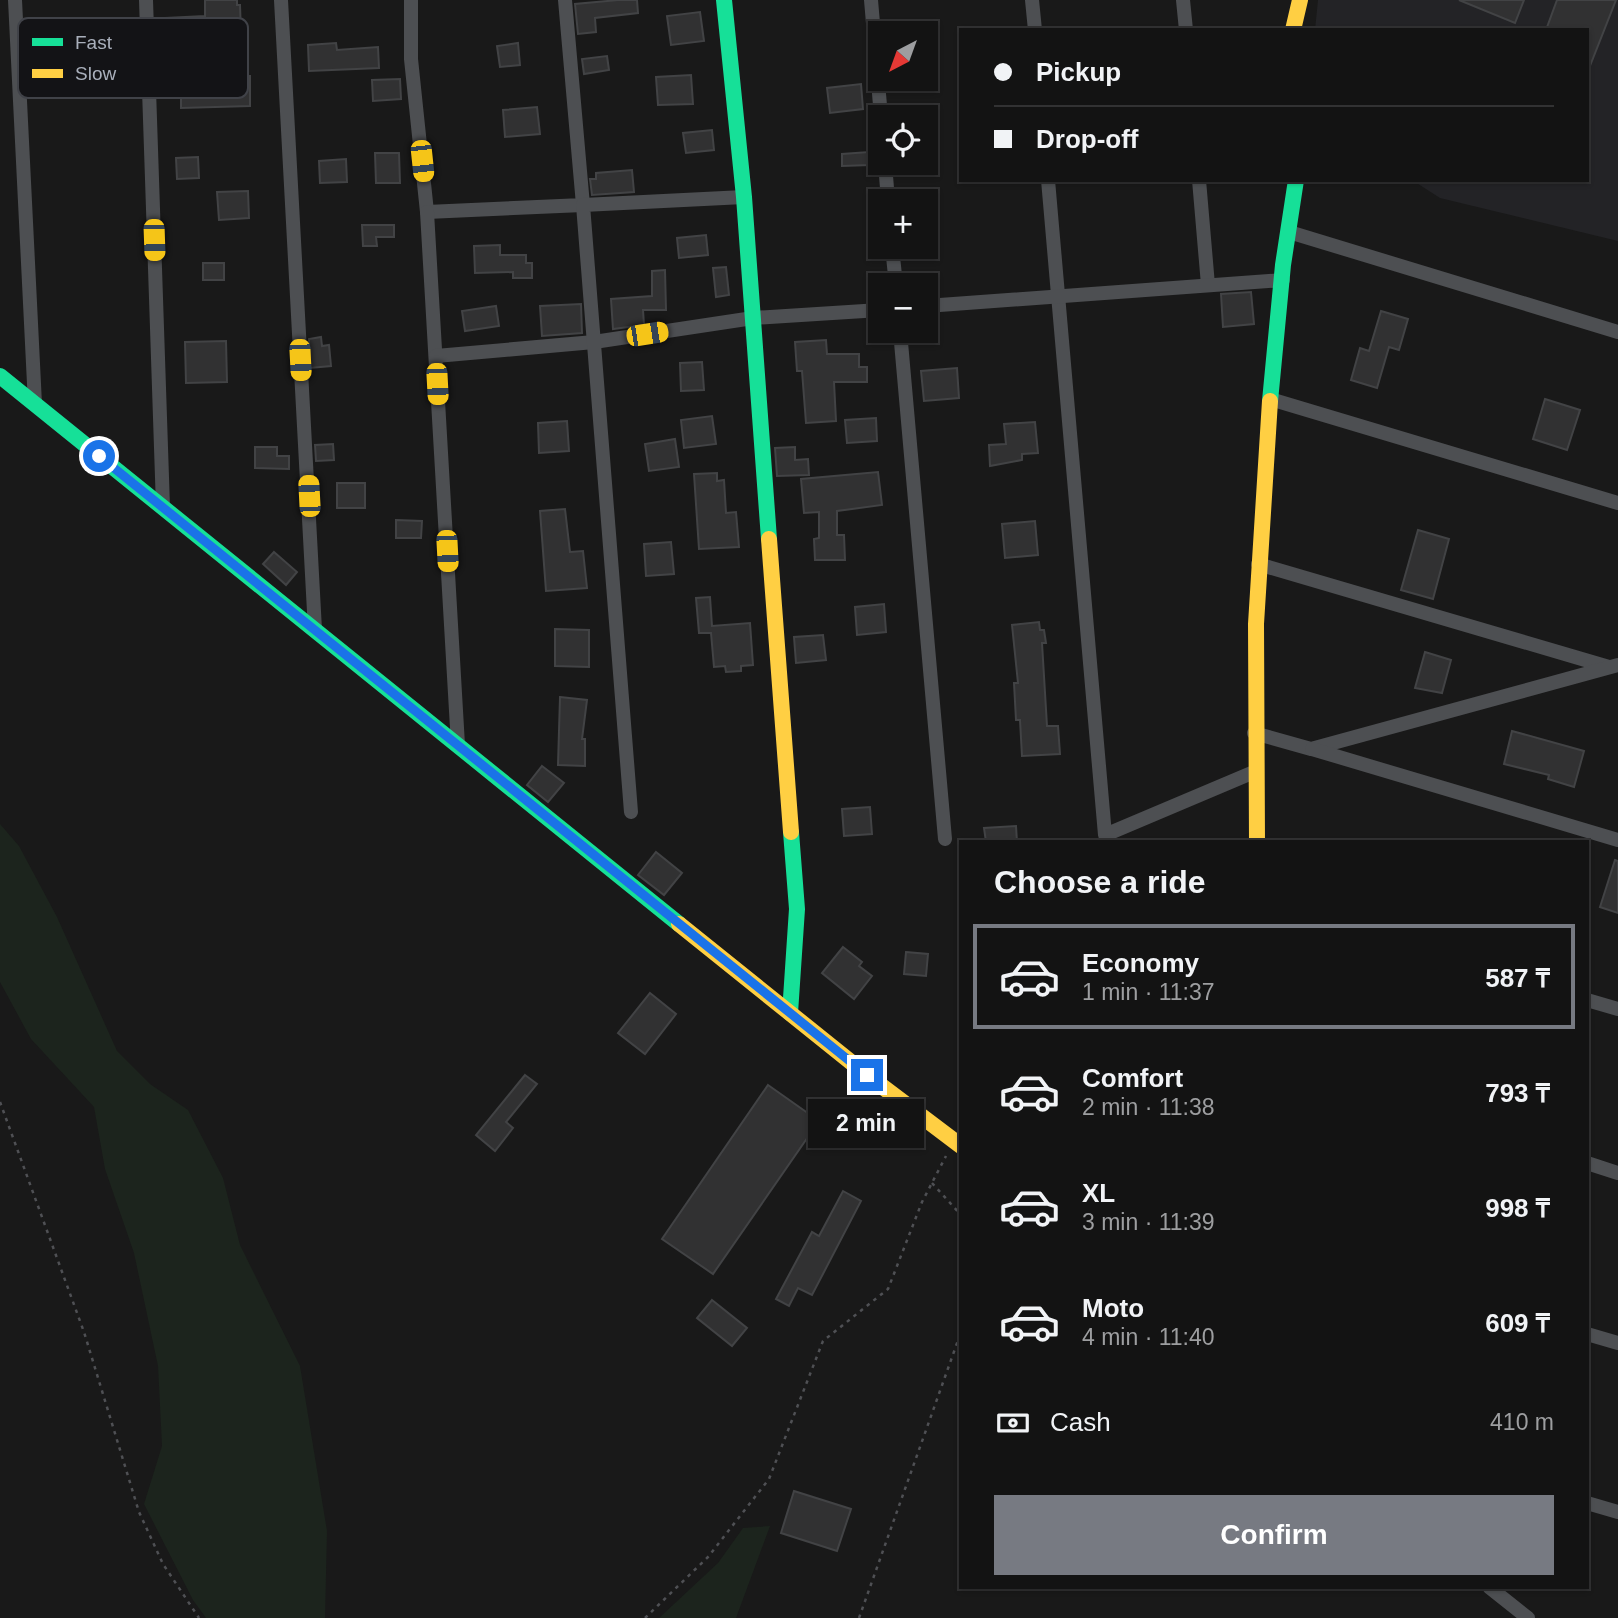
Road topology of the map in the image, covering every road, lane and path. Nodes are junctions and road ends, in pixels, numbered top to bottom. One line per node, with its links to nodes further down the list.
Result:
1 (15, 0): 15 (street)
2 (146, 0): 11 (street)
3 (281, 0): 42 (street)
4 (411, 0): 24 (street)
5 (565, 0): 23 (street)
6 (724, 0): 22 (street)
7 (871, 0): 18 (street)
8 (1032, 0): 12 (street)
9 (1183, 0): 13 (street)
10 (1300, 0): 14 (street)
11 (147, 18)
12 (1035, 28)
13 (1186, 28)
14 (1293, 28)
15 (18, 61)
16 (20, 98): 38 (street)
17 (149, 98): 40 (street)
18 (880, 105)
19 (1048, 182): 28 (street)
20 (1199, 182): 27 (street)
21 (1296, 182): 25 (street)
22 (744, 197): 23 (street); 31 (street)
23 (583, 205): 24 (street); 33 (street)
24 (427, 212): 35 (street)
25 (1289, 232): 26 (street); 32 (street)
26 (1283, 280): 27 (street); 37 (street)
27 (1208, 285): 28 (street)
28 (1059, 296): 29 (street); 47 (street)
29 (938, 305)
30 (868, 311): 31 (street)
31 (753, 318): 33 (street); 54 (street)
32 (1618, 332)
33 (594, 342): 35 (street); 48 (street)
34 (901, 343): 49 (street)
35 (436, 356): 45 (street)
36 (0, 376): 38 (street)
37 (1270, 399): 39 (street); 41 (street)
38 (35, 404): 40 (street)
39 (1618, 502)
40 (163, 507): 42 (street)
41 (1258, 564): 43 (street); 44 (street)
42 (315, 630): 45 (street)
43 (1615, 667): 46 (street)
44 (1254, 733): 46 (street); 47 (street)
45 (458, 745): 54 (street)
46 (1311, 749): 51 (street)
47 (1254, 772): 50 (street)
48 (631, 812)
49 (945, 839)
50 (1257, 840)
51 (1618, 840)
52 (1589, 1001): 53 (street)
53 (1618, 1009)
54 (790, 1013): 56 (street)
55 (0, 1102): 67 (path)
56 (958, 1143): 59 (path)
57 (1589, 1164): 58 (street)
58 (1618, 1173)
59 (932, 1184): 60 (path); 68 (path)
60 (959, 1213)
61 (1589, 1335): 63 (street)
62 (959, 1338): 69 (path)
63 (1618, 1343)
64 (1589, 1504): 65 (street)
65 (1618, 1512)
66 (1492, 1589): 70 (street)
67 (199, 1618)
68 (645, 1618)
69 (859, 1618)
70 (1528, 1618)

